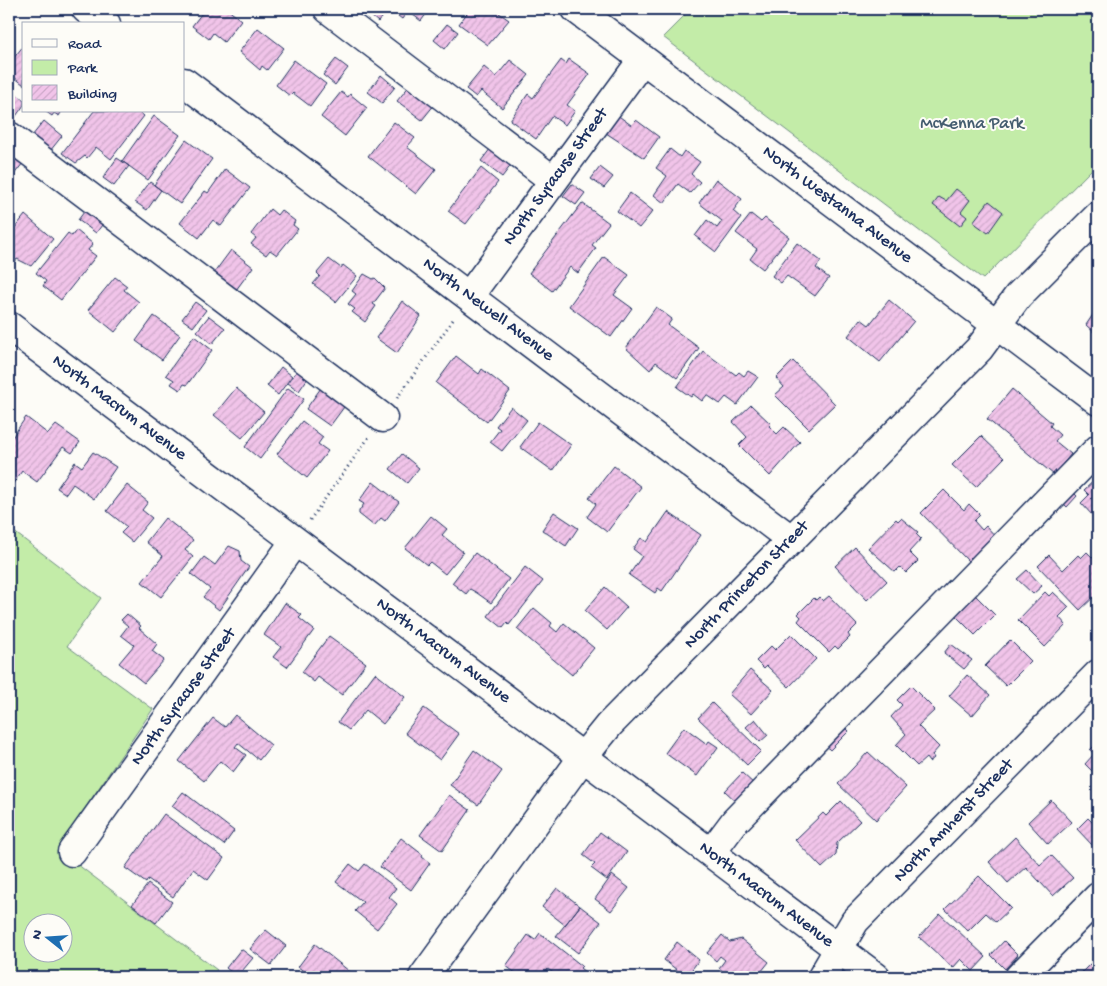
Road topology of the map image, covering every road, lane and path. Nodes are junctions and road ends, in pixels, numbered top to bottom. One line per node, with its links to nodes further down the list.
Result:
1 (86, 9): 4 (street)
2 (328, 9): 8 (street)
3 (576, 9): 5 (street, North Westanna Avenue)
4 (103, 22)
5 (643, 59): 8 (street, North Syracuse Street); 11 (street, North Westanna Avenue)
6 (185, 83): 10 (street, North Newell Avenue)
7 (9, 136): 14 (street)
8 (553, 180): 10 (street, North Syracuse Street)
9 (1098, 216): 11 (street, North Princeton Street)
10 (469, 296): 16 (street, North Newell Avenue)
11 (997, 325): 13 (street, North Westanna Avenue); 16 (street, North Princeton Street)
12 (9, 326): 17 (street, North Macrum Avenue)
13 (1098, 401)
14 (383, 418)
15 (1098, 449): 21 (street)
16 (792, 540): 19 (street, North Princeton Street)
17 (296, 541): 19 (street, North Macrum Avenue); 20 (street, North Syracuse Street)
18 (1098, 674): 23 (street, North Amherst Street)
19 (583, 757): 21 (street, North Macrum Avenue); 24 (street, North Princeton Street)
20 (72, 852)
21 (711, 853): 23 (street, North Macrum Avenue)
22 (1098, 897): 27 (street)
23 (838, 949): 25 (street, North Amherst Street); 26 (street, North Macrum Avenue)
24 (423, 977)
25 (822, 977)
26 (876, 977)
27 (1019, 977)

